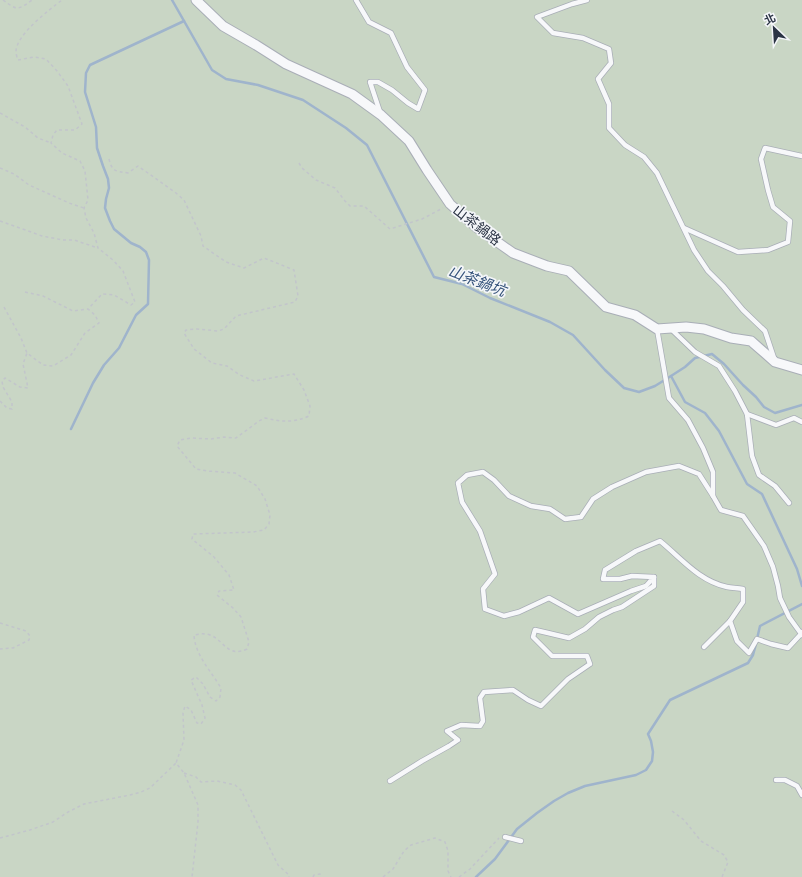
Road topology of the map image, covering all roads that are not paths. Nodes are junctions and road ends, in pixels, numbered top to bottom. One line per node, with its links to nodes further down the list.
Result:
1 (196, 0): 4 (street, 山茶鍋路)
2 (356, 0): 4 (lane)
3 (587, 0): 6 (lane)
4 (381, 115): 8 (street, 山茶鍋路)
5 (802, 156): 6 (lane)
6 (684, 228): 9 (lane)
7 (670, 328): 8 (street); 9 (street); 11 (lane)
8 (657, 329): 13 (lane)
9 (775, 362): 10 (street)
10 (802, 370)
11 (747, 414): 12 (lane); 14 (lane)
12 (802, 422)
13 (713, 496): 15 (lane); 17 (lane)
14 (789, 503)
15 (654, 577): 16 (lane); 20 (lane)
16 (730, 621): 17 (lane); 18 (lane)
17 (802, 634)
18 (704, 647)
19 (776, 780): 21 (lane)
20 (390, 781)
21 (802, 795)
22 (505, 837): 23 (lane)
23 (520, 841)

